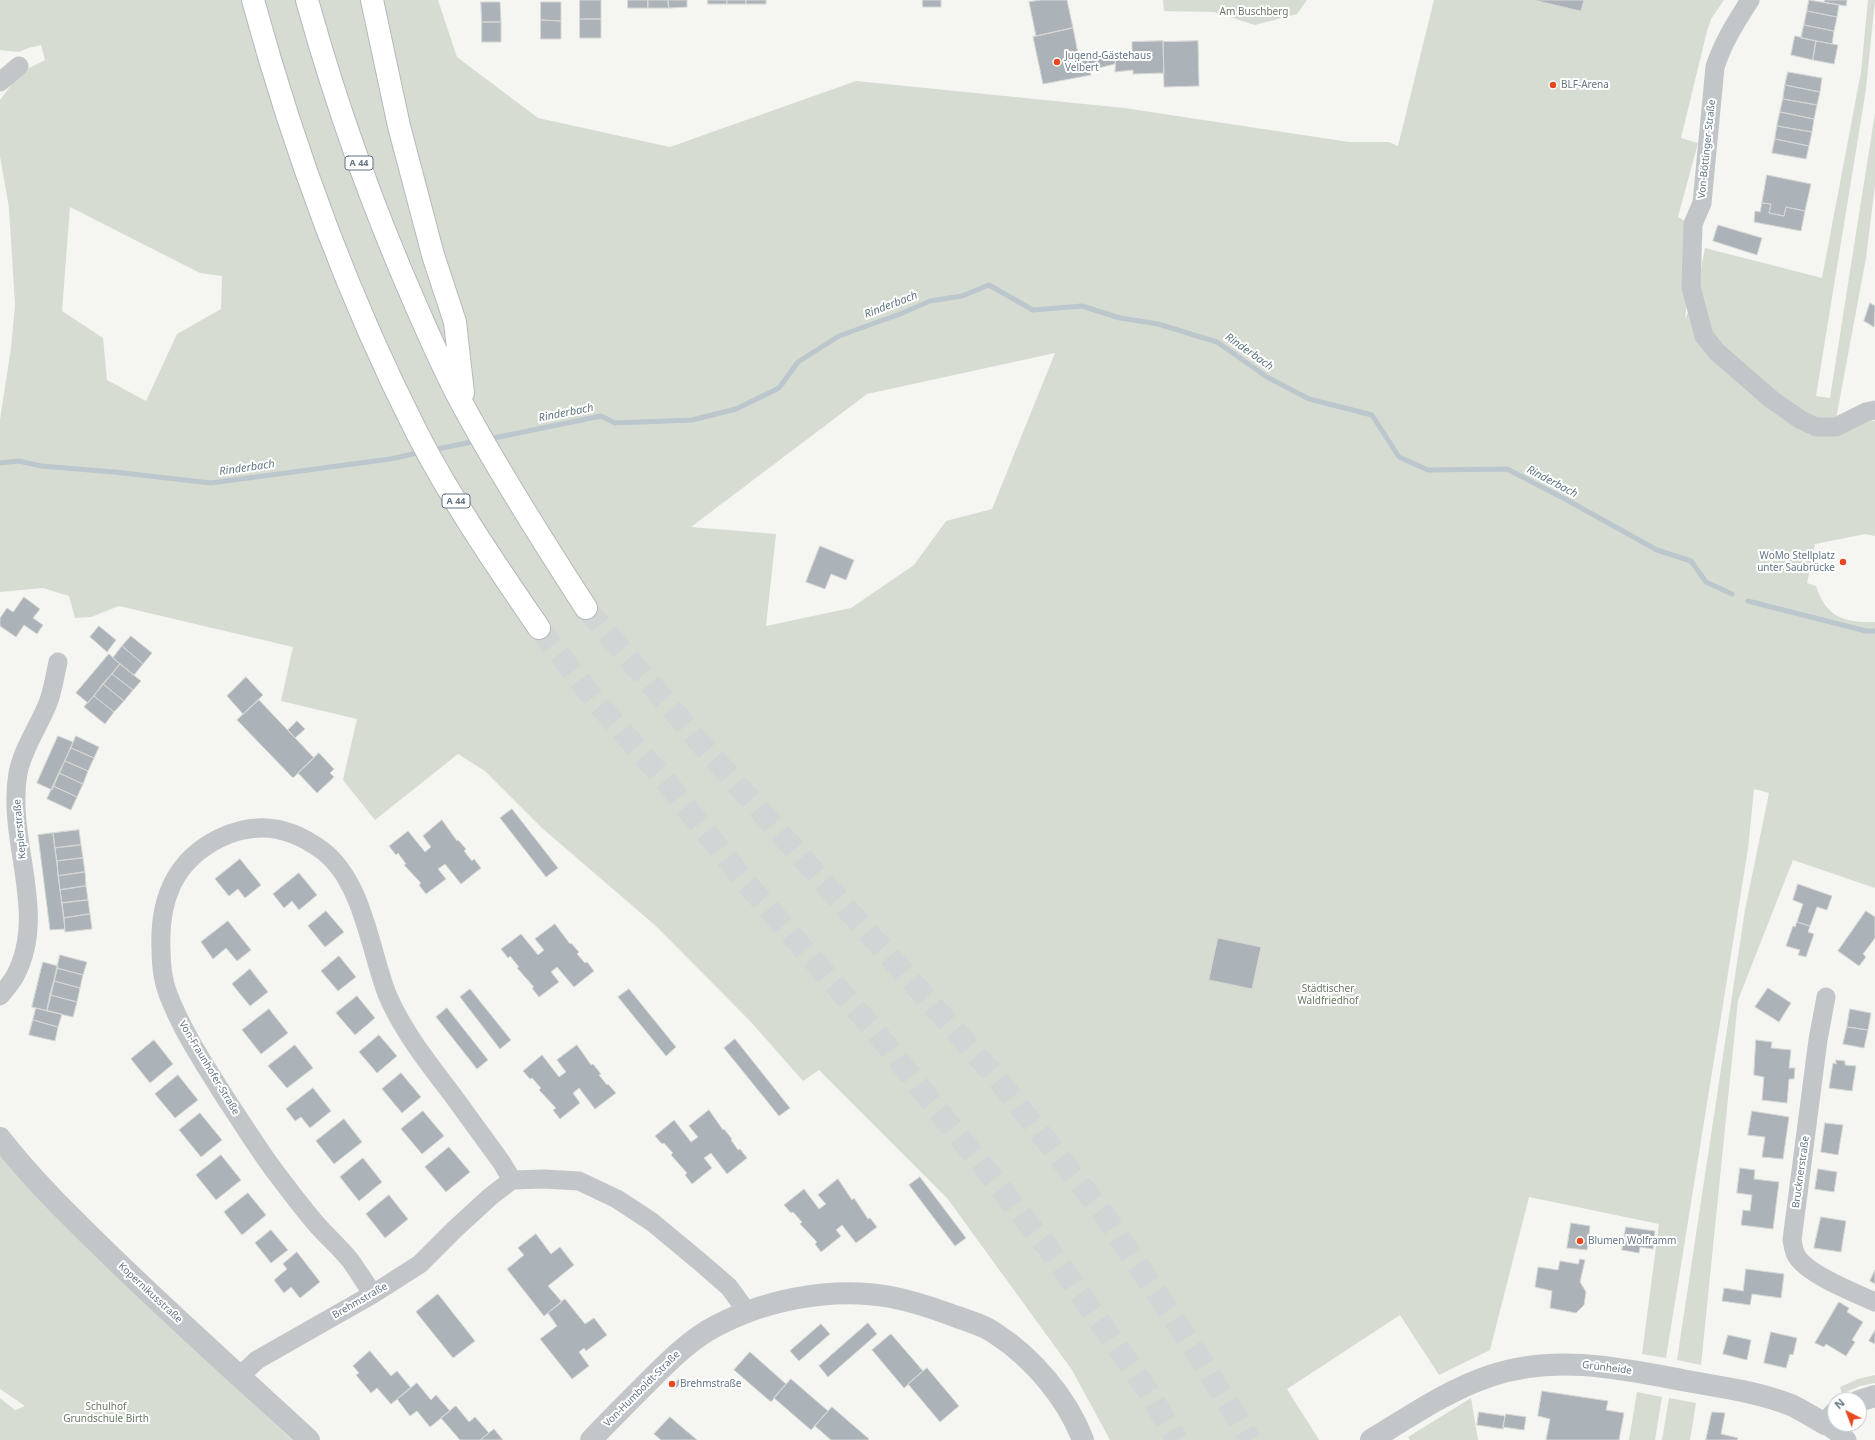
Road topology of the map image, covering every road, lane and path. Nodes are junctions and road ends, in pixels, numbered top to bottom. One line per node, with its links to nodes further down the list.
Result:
1 (253, 0): 10 (highway, A 44)
2 (307, 0): 7 (highway, A 44)
3 (372, 0): 7 (highway)
4 (1750, 0): 8 (street, Von-Böttinger-Straße)
5 (0, 66): 6 (street)
6 (0, 82)
7 (464, 408): 9 (highway, A 44)
8 (1875, 410)
9 (586, 608)
10 (540, 628)
11 (58, 662): 12 (street, Keplerstraße)
12 (0, 996)
13 (1826, 997): 17 (street, Brucknerstraße)
14 (0, 1138): 19 (street, Kopernikusstraße)
15 (512, 1180): 16 (street, Brehmstraße); 16 (street, Von-Fraunhofer-Straße); 18 (street)
16 (373, 1294): 19 (street, Brehmstraße)
17 (1875, 1302)
18 (747, 1312): 23 (street, Von-Humboldt-Straße); 24 (street, Von-Humboldt-Straße)
19 (240, 1376): 22 (street, Kopernikusstraße)
20 (1827, 1425): 25 (street, Grünheide)
21 (1836, 1432): 26 (street, Grünheide)
22 (309, 1440)
23 (591, 1440)
24 (1083, 1440)
25 (1371, 1440)
26 (1847, 1440)

